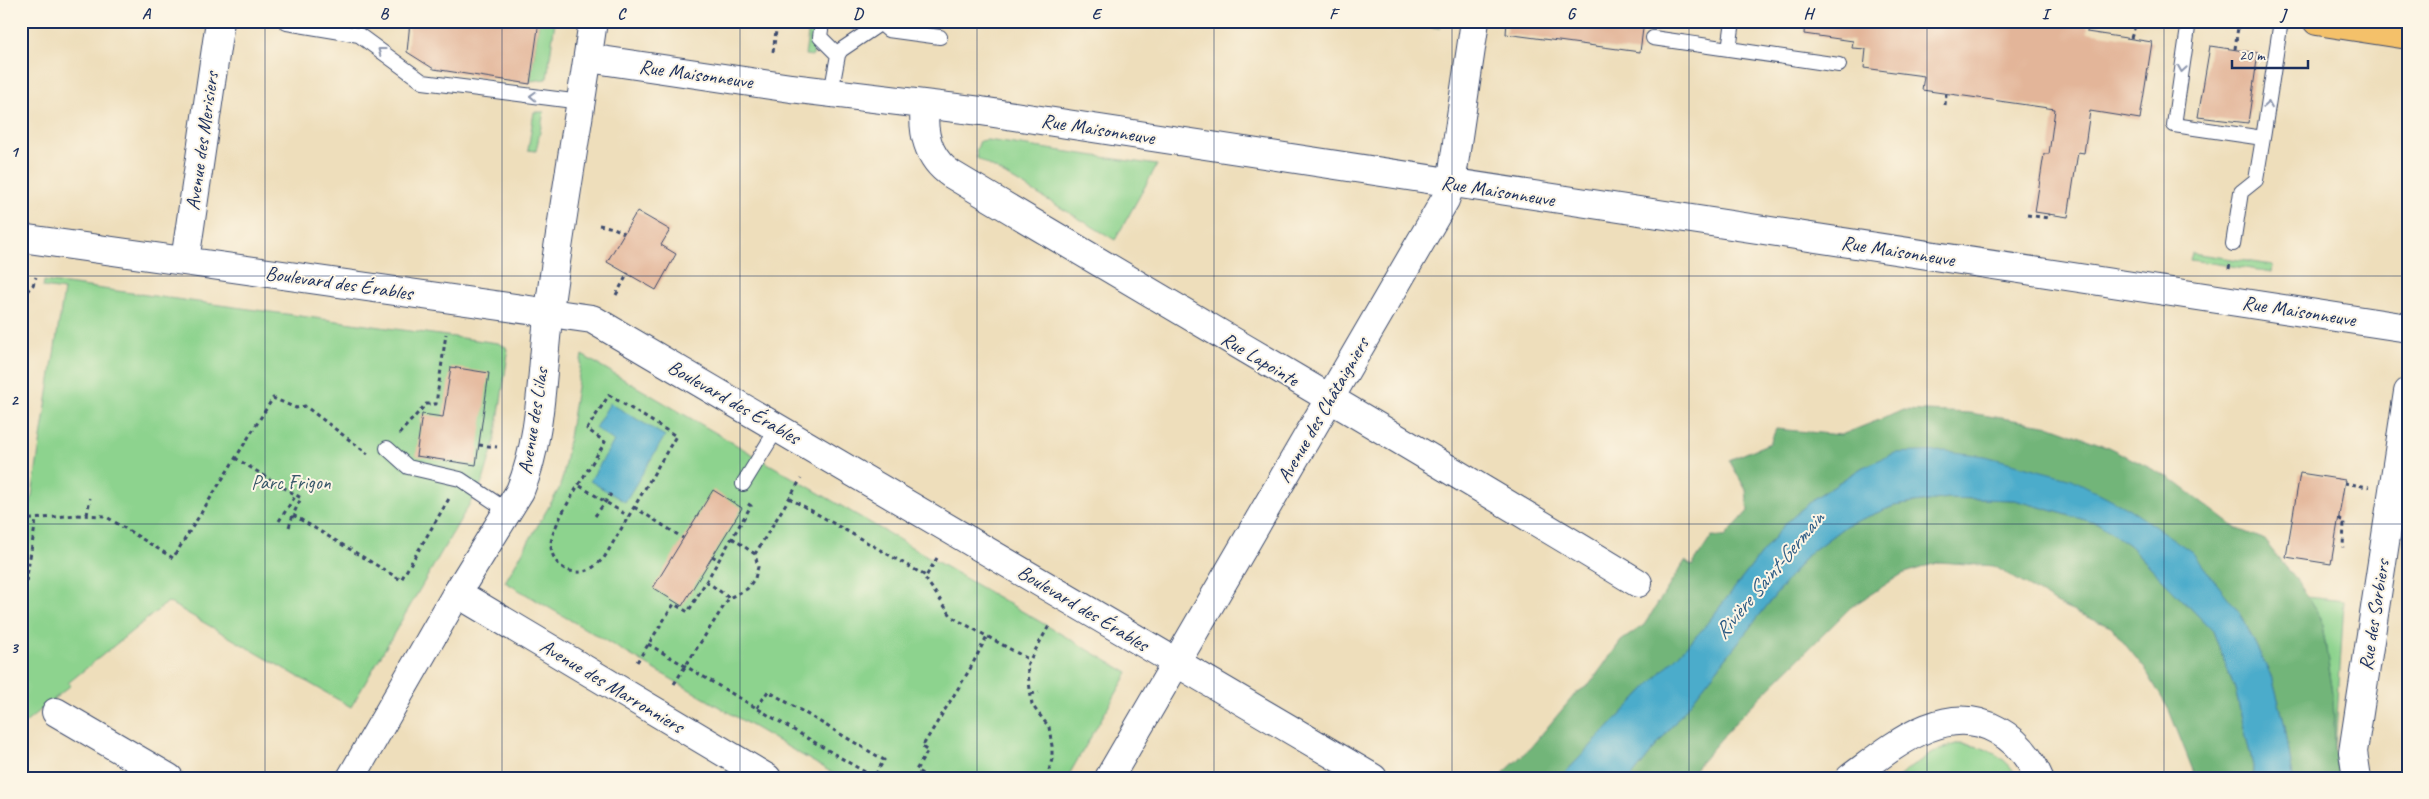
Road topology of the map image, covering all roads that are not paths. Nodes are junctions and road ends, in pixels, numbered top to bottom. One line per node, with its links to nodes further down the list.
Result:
1 (220, 21): 25 (street, Avenue des Merisiers)
2 (286, 21): 19 (lane, one-way to 2)
3 (593, 21): 16 (street, Avenue des Lilas)
4 (1475, 21): 22 (street, Avenue des Châtaigniers)
5 (1733, 21): 14 (lane)
6 (2189, 21): 21 (lane, one-way to 21)
7 (2281, 21): 21 (lane, one-way to 7)
8 (2317, 21): 11 (main road)
9 (822, 22): 15 (lane)
10 (883, 22): 12 (lane); 15 (lane)
11 (2408, 35)
12 (940, 37)
13 (1653, 38): 14 (lane)
14 (1729, 49): 17 (lane)
15 (838, 55): 18 (lane)
16 (588, 58): 18 (street, Rue Maisonneuve); 19 (street, Avenue des Lilas)
17 (1839, 64)
18 (831, 93): 20 (street, Rue Maisonneuve)
19 (581, 102): 26 (street, Avenue des Lilas)
20 (925, 104): 22 (street, Rue Maisonneuve); 29 (street, Rue Lapointe)
21 (2263, 138): 24 (lane)
22 (1451, 184): 27 (street, Rue Maisonneuve); 29 (street, Avenue des Châtaigniers)
23 (21, 238): 25 (street, Boulevard des Érables)
24 (2233, 244)
25 (186, 261): 26 (street, Boulevard des Érables)
26 (548, 313): 30 (street, Boulevard des Érables); 33 (street, Avenue des Lilas)
27 (2408, 328)
28 (2408, 392): 45 (street, Rue des Sorbiers)
29 (1328, 399): 34 (street, Rue Lapointe); 36 (street, Avenue des Châtaigniers)
30 (778, 427): 32 (lane); 36 (street, Boulevard des Érables)
31 (387, 448): 33 (lane)
32 (743, 484)
33 (508, 511): 35 (street, Avenue des Lilas)
34 (1638, 583)
35 (457, 593): 39 (street, Avenue des Lilas); 40 (street, Avenue des Marronniers)
36 (1175, 663): 41 (street, Avenue des Châtaigniers); 42 (street, Boulevard des Érables)
37 (56, 712): 38 (street)
38 (169, 778)
39 (351, 778)
40 (767, 778)
41 (1109, 778)
42 (1373, 778)
43 (1850, 778): 44 (street)
44 (2039, 778)
45 (2357, 778)

